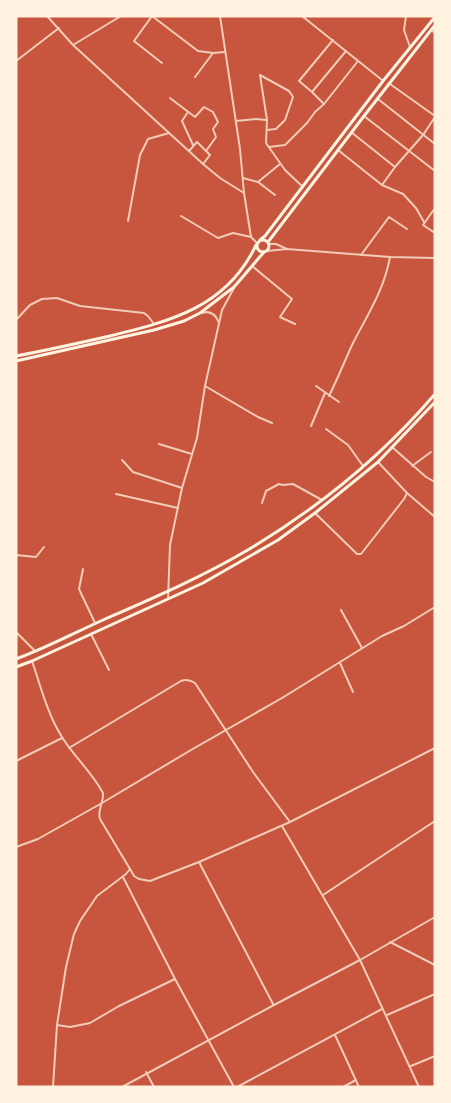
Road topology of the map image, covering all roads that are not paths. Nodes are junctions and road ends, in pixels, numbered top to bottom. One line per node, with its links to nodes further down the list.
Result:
1 (47, 16): 8 (street)
2 (121, 16): 12 (street)
3 (220, 16): 15 (street)
4 (302, 16): 11 (street)
5 (406, 16): 13 (street)
6 (435, 17): 13 (main road)
7 (435, 25): 9 (main road)
8 (59, 28): 12 (street); 17 (street)
9 (431, 30): 10 (street); 22 (main road)
10 (435, 33)
11 (333, 40): 14 (street); 23 (street)
12 (73, 45): 34 (street)
13 (410, 47): 21 (main road)
14 (346, 51): 18 (street); 23 (street)
15 (225, 52): 16 (street); 31 (street)
16 (213, 53): 19 (street); 20 (street)
17 (16, 61)
18 (358, 61): 21 (street); 26 (street)
19 (162, 63)
20 (195, 77)
21 (383, 81): 50 (main road)
22 (389, 83): 25 (main road); 29 (street)
23 (312, 92): 26 (street)
24 (170, 98): 27 (street)
25 (378, 98): 28 (main road); 35 (street)
26 (324, 104): 38 (street)
27 (188, 112): 37 (street); 40 (street)
28 (364, 116): 33 (main road); 41 (street)
29 (435, 117): 35 (street)
30 (266, 120): 31 (street); 32 (street); 32 (street)
31 (236, 121): 47 (street)
32 (266, 130): 38 (street)
33 (351, 132): 39 (main road); 45 (street)
34 (169, 133): 42 (street); 55 (street)
35 (423, 135): 36 (street); 41 (street)
36 (435, 144)
37 (193, 146): 40 (street); 42 (street)
38 (269, 147): 43 (street)
39 (338, 150): 49 (street); 61 (main road)
40 (206, 151): 44 (street)
41 (409, 151): 45 (street); 46 (street)
42 (189, 152): 44 (street)
43 (281, 163): 48 (street); 50 (street)
44 (202, 164): 51 (street)
45 (395, 167): 49 (street)
46 (435, 171)
47 (243, 178): 48 (street); 51 (street)
48 (258, 182): 52 (street)
49 (382, 185): 56 (street)
50 (303, 187): 60 (main road)
51 (244, 193): 59 (street)
52 (275, 195)
53 (435, 208): 56 (street)
54 (181, 216): 59 (street)
55 (128, 221)
56 (424, 222): 58 (street)
57 (407, 229): 64 (street)
58 (435, 233)
59 (251, 237): 60 (street)
60 (258, 242): 61 (main road); 63 (main road); 72 (main road)
61 (269, 243): 62 (street); 63 (main road)
62 (287, 249): 63 (street); 64 (street)
63 (266, 252): 67 (main road)
64 (362, 255): 65 (street)
65 (390, 257): 66 (street); 80 (street)
66 (435, 258)
67 (252, 266): 68 (main road); 73 (street)
68 (234, 287): 69 (main road); 71 (street)
69 (200, 313): 71 (street); 75 (main road)
70 (16, 320): 72 (street)
71 (219, 323): 76 (street)
72 (155, 324): 74 (main road)
73 (295, 324)
74 (16, 356)
75 (16, 361)
76 (205, 386): 83 (street); 89 (street)
77 (316, 386): 78 (street)
78 (324, 393): 80 (street); 84 (street)
79 (435, 394): 92 (main road)
80 (329, 396): 81 (street)
81 (339, 402)
82 (435, 402): 87 (main road)
83 (272, 422)
84 (311, 426)
85 (326, 429): 92 (street)
86 (159, 444): 89 (street)
87 (392, 447): 91 (main road); 93 (street)
88 (431, 452): 93 (street)
89 (192, 454): 95 (street)
90 (122, 460): 95 (street)
91 (378, 462): 96 (street); 101 (main road)
92 (363, 466): 98 (main road)
93 (412, 466): 94 (street)
94 (435, 482)
95 (182, 488): 100 (street)
96 (407, 493): 101 (street); 102 (street)
97 (116, 494): 100 (street)
98 (322, 500): 99 (street); 106 (main road)
99 (262, 503)
100 (178, 508): 106 (street)
101 (315, 513): 107 (main road)
102 (435, 517)
103 (44, 546): 104 (street)
104 (16, 555)
105 (82, 569): 110 (street)
106 (168, 591): 107 (street); 110 (main road)
107 (168, 599): 112 (main road)
108 (435, 608): 113 (street)
109 (341, 610): 113 (street)
110 (95, 623): 114 (main road)
111 (16, 632): 114 (street)
112 (91, 634): 116 (main road); 119 (street)
113 (362, 648): 117 (street)
114 (35, 651): 115 (main road)
115 (16, 659)
116 (32, 661): 118 (main road); 122 (street)
117 (340, 663): 120 (street); 121 (street)
118 (16, 667)
119 (109, 670)
120 (353, 692)
121 (225, 730): 123 (street); 126 (street); 128 (street)
122 (62, 738): 123 (street); 125 (street)
123 (69, 748): 126 (street)
124 (435, 748): 128 (street)
125 (16, 761)
126 (102, 802): 130 (street); 132 (street)
127 (435, 821): 134 (street)
128 (290, 822): 129 (street)
129 (282, 826): 131 (street); 134 (street)
130 (16, 847)
131 (199, 862): 132 (street); 141 (street)
132 (130, 869): 133 (street)
133 (123, 876): 139 (street); 144 (street)
134 (323, 894): 137 (street)
135 (435, 917): 136 (street)
136 (390, 942): 137 (street); 138 (street)
137 (360, 960): 141 (street); 142 (street)
138 (435, 965)
139 (175, 979): 144 (street); 146 (street)
140 (435, 994): 143 (street)
141 (274, 1005): 146 (street)
142 (382, 1009): 143 (street); 145 (street)
143 (386, 1015): 148 (street)
144 (57, 1026): 151 (street)
145 (335, 1035): 150 (street); 154 (street)
146 (208, 1040): 149 (street); 154 (street)
147 (435, 1056): 148 (street)
148 (411, 1066): 157 (street)
149 (146, 1072): 152 (street); 153 (street)
150 (356, 1080): 155 (street); 156 (street)
151 (53, 1087)
152 (122, 1087)
153 (154, 1087)
154 (236, 1087)
155 (343, 1087)
156 (359, 1087)
157 (420, 1087)

